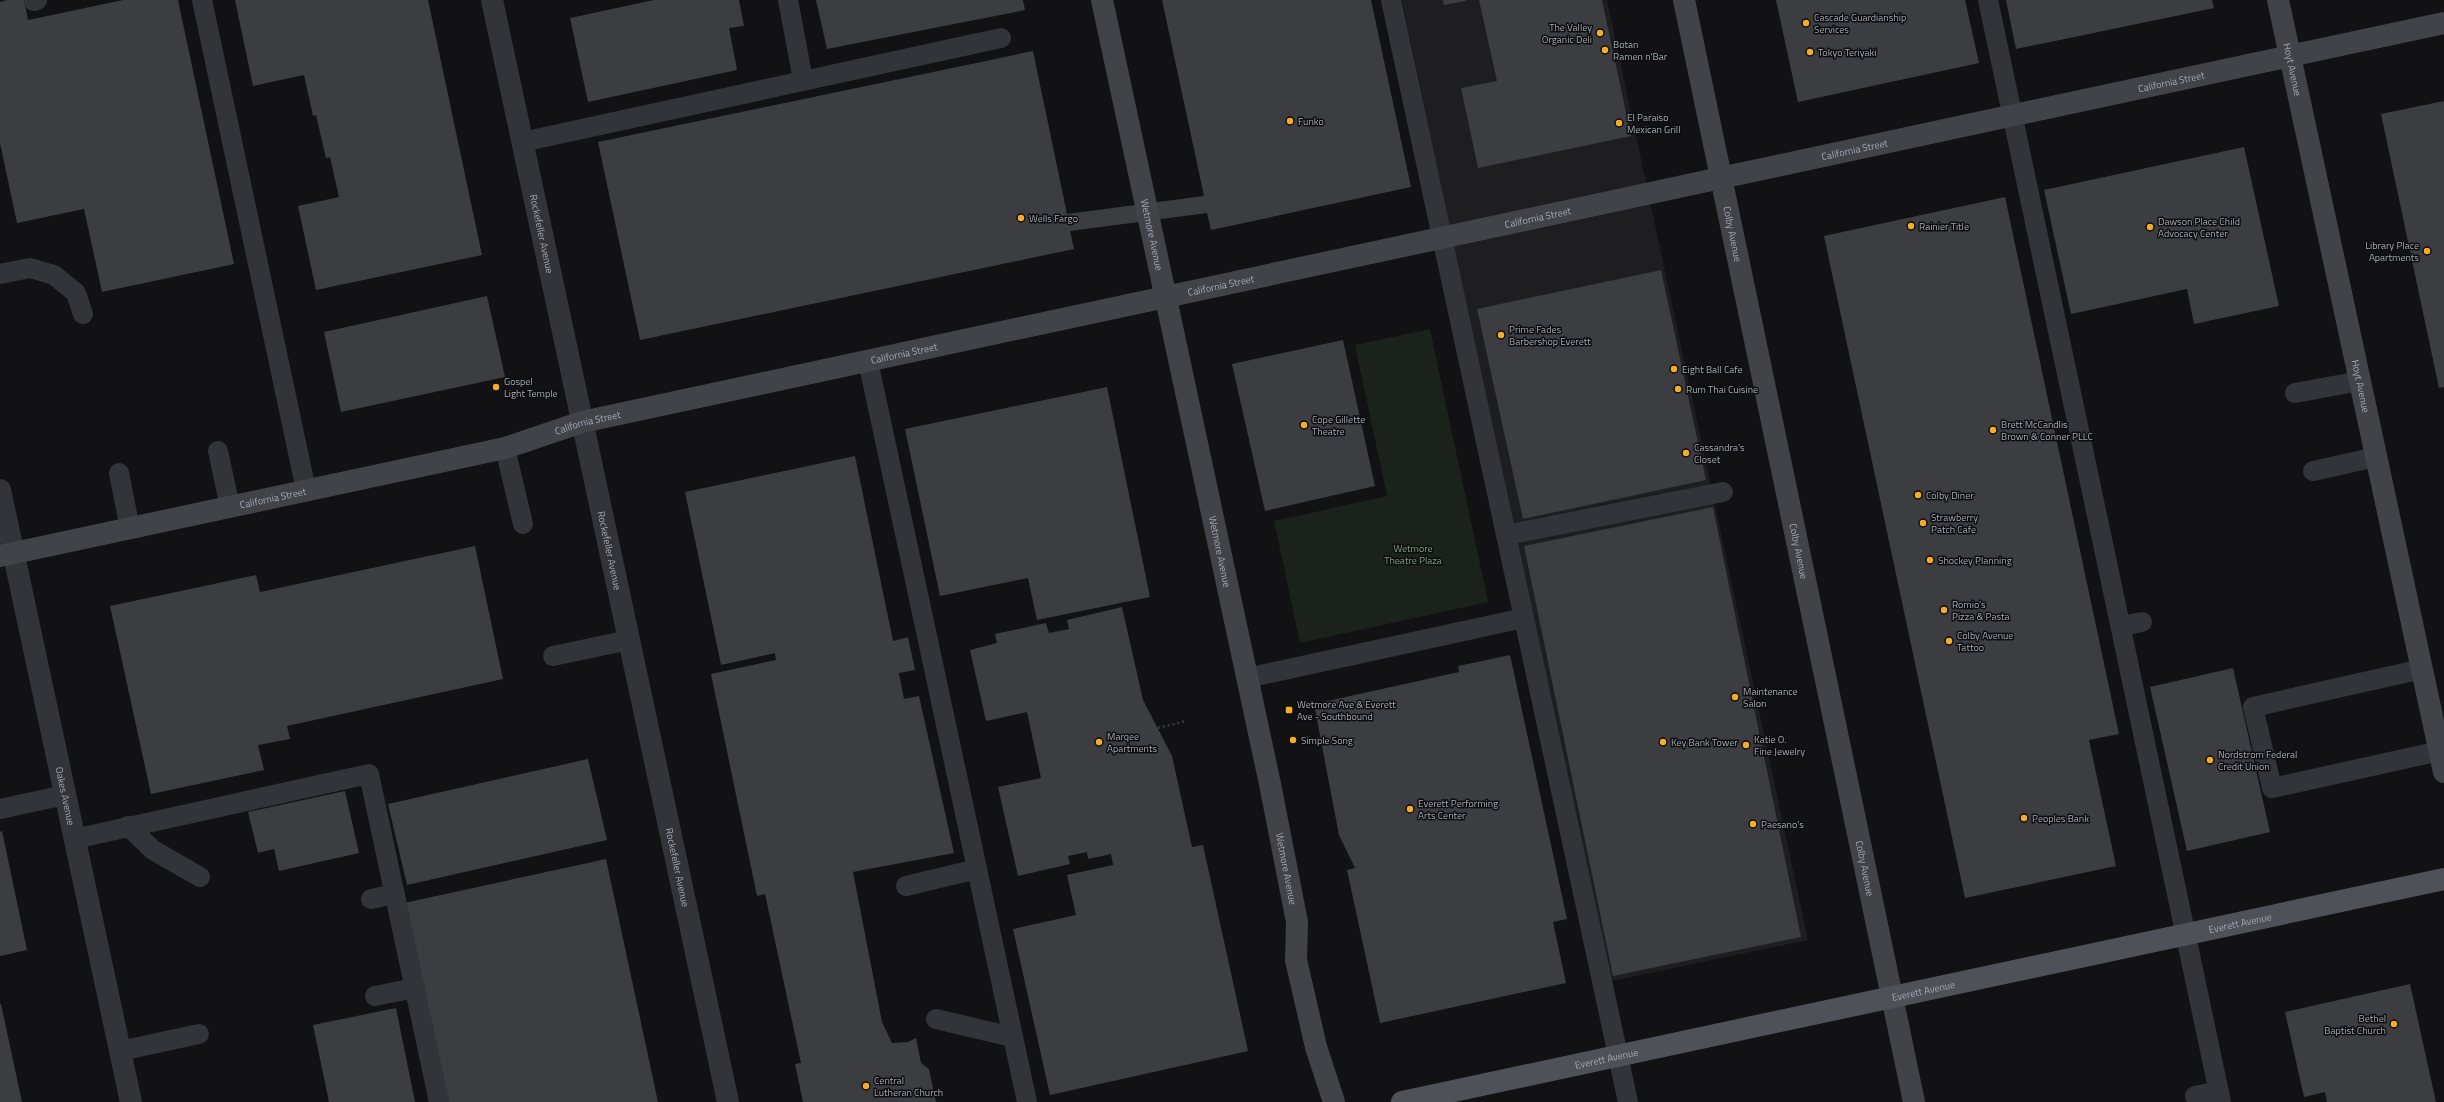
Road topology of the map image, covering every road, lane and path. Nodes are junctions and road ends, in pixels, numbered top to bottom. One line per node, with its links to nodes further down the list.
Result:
1 (202, 0): 30 (lane)
2 (492, 0): 14 (street, Rockefeller Avenue)
3 (788, 0): 12 (lane)
4 (1102, 0): 18 (street, Wetmore Avenue)
5 (1391, 0): 16 (lane)
6 (1684, 0): 15 (street, Colby Avenue)
7 (1988, 0): 13 (lane)
8 (2278, 0): 11 (street, Hoyt Avenue)
9 (2444, 23): 11 (street, California Street)
10 (1001, 38): 12 (lane)
11 (2290, 56): 13 (street, California Street); 21 (street, Hoyt Avenue)
12 (803, 80): 14 (lane)
13 (2013, 115): 15 (street, California Street); 39 (lane)
14 (522, 142): 23 (street, Rockefeller Avenue)
15 (1722, 177): 16 (street, California Street); 60 (street, Colby Avenue)
16 (1441, 237): 18 (street, California Street); 35 (lane)
17 (0, 274): 19 (lane)
18 (1165, 297): 20 (street, California Street); 43 (street, Wetmore Avenue)
19 (83, 314)
20 (868, 361): 23 (street, California Street); 51 (lane)
21 (2360, 381): 22 (lane); 26 (street, Hoyt Avenue)
22 (2295, 393)
23 (582, 422): 24 (street, California Street); 40 (street, Rockefeller Avenue)
24 (505, 448): 30 (street, California Street); 33 (lane)
25 (218, 451): 32 (lane)
26 (2376, 457): 27 (lane); 42 (street, Hoyt Avenue)
27 (2313, 471)
28 (119, 473): 34 (lane)
29 (0, 490): 36 (street, Oakes Avenue)
30 (306, 490): 32 (street, California Street)
31 (1723, 492): 35 (lane)
32 (230, 507): 34 (street, California Street)
33 (523, 524)
34 (130, 529): 36 (street, California Street)
35 (1506, 536): 37 (lane)
36 (7, 554): 47 (street, Oakes Avenue)
37 (1524, 618): 43 (lane); 65 (lane)
38 (2142, 622): 39 (lane)
39 (2120, 626): 57 (lane)
40 (629, 640): 41 (lane); 70 (street, Rockefeller Avenue)
41 (553, 656)
42 (2422, 669): 46 (street, Hoyt Avenue); 46 (lane)
43 (1247, 678): 72 (street, Wetmore Avenue)
44 (1186, 721): 45 (path)
45 (1158, 728)
46 (2442, 762)
47 (65, 794): 48 (lane); 50 (street, Oakes Avenue)
48 (0, 809)
49 (128, 826): 50 (lane); 52 (lane); 55 (lane)
50 (74, 839): 64 (street, Oakes Avenue)
51 (977, 869): 54 (lane); 63 (lane)
52 (200, 878)
53 (2444, 879): 57 (main road, Everett Avenue)
54 (906, 886)
55 (395, 894): 56 (lane); 58 (lane)
56 (371, 899)
57 (2186, 934): 60 (main road, Everett Avenue); 67 (lane)
58 (415, 988): 59 (lane); 69 (lane)
59 (374, 996)
60 (1892, 997): 65 (main road, Everett Avenue); 75 (street, Colby Avenue)
61 (936, 1019): 63 (lane)
62 (199, 1034): 64 (lane)
63 (1012, 1037): 71 (lane)
64 (120, 1051): 68 (street, Oakes Avenue)
65 (1618, 1055): 73 (main road, Everett Avenue); 74 (lane)
66 (2195, 1096): 67 (lane)
67 (2220, 1096)
68 (131, 1102)
69 (439, 1102)
70 (728, 1102)
71 (1026, 1102)
72 (1334, 1102)
73 (1402, 1102)
74 (1628, 1102)
75 (1914, 1102)

